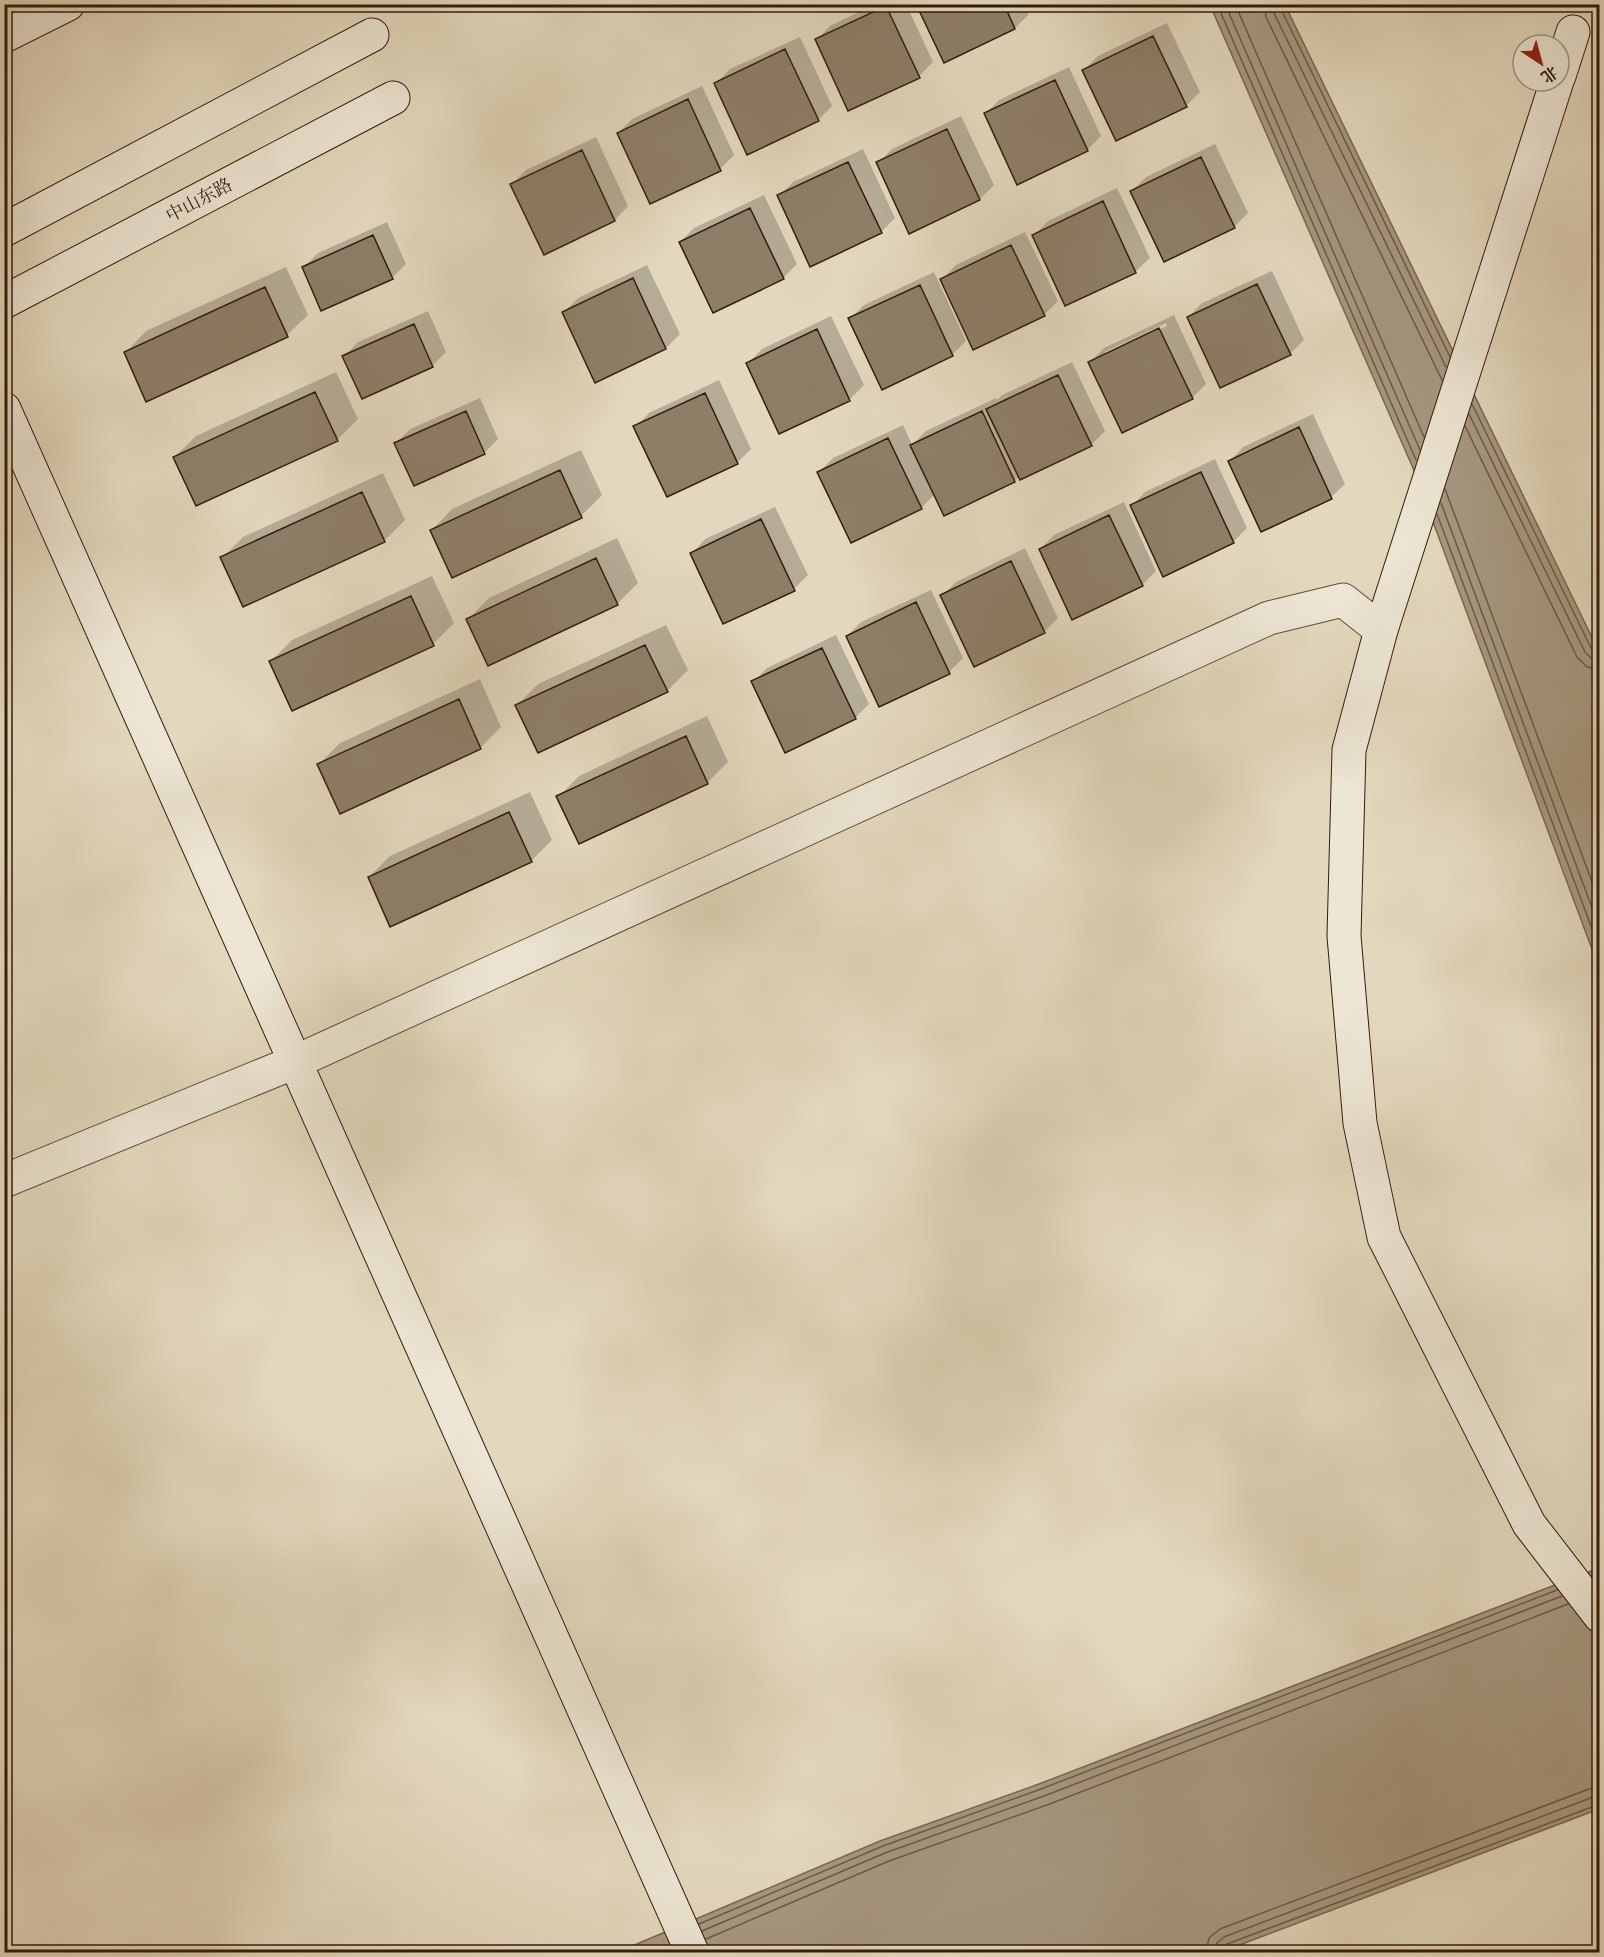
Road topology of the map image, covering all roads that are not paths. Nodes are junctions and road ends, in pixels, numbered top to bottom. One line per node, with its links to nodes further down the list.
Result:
1 (68, 4): 4 (street)
2 (1573, 32): 5 (street)
3 (372, 35): 8 (street)
4 (4, 36)
5 (1571, 38)
6 (1553, 93): 11 (street)
7 (393, 98): 9 (street, 中山东路)
8 (4, 230)
9 (4, 302)
10 (4, 409): 12 (street)
11 (1381, 630): 12 (street); 14 (street)
12 (295, 1062): 13 (street); 15 (street)
13 (4, 1181)
14 (1599, 1616)
15 (692, 1953)

